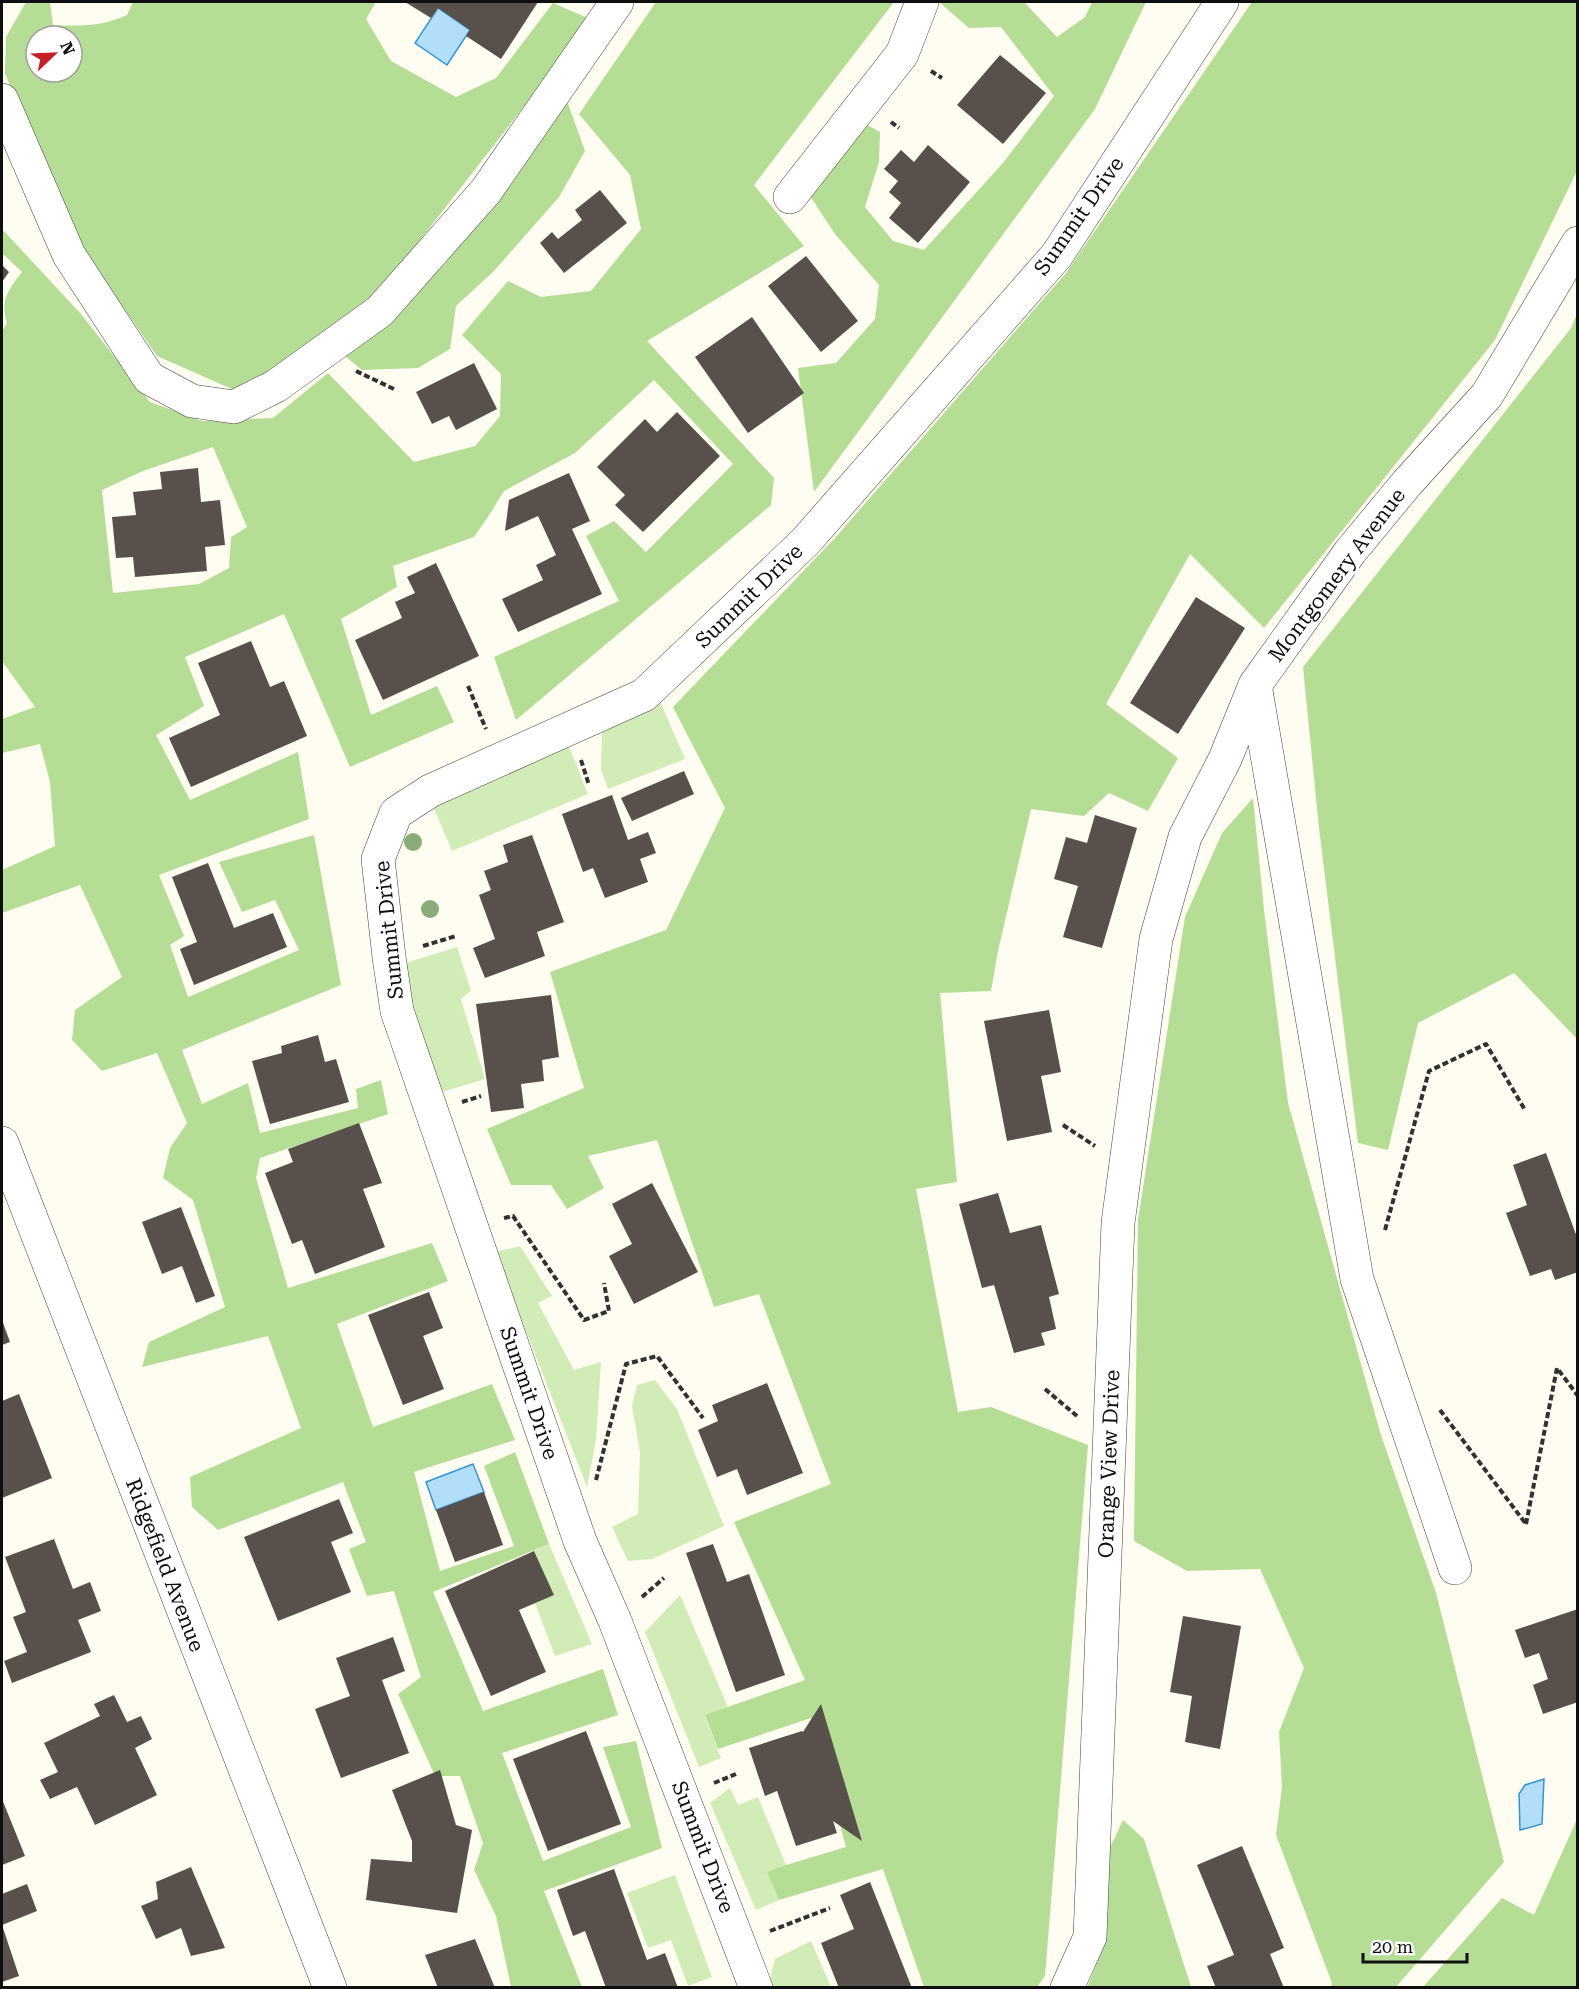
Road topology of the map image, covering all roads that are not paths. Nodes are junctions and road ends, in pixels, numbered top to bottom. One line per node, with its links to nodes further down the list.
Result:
1 (617, 2): 4 (street)
2 (922, 2): 5 (street)
3 (1222, 2): 12 (street, Summit Drive)
4 (2, 100)
5 (790, 197)
6 (1578, 243): 7 (street, Montgomery Avenue)
7 (1255, 684): 8 (street, Montgomery Avenue); 10 (street)
8 (1156, 939): 13 (street, Orange View Drive)
9 (5, 1162): 11 (street, Ridgefield Avenue)
10 (1455, 1569)
11 (330, 1988)
12 (756, 1988)
13 (1067, 1988)

